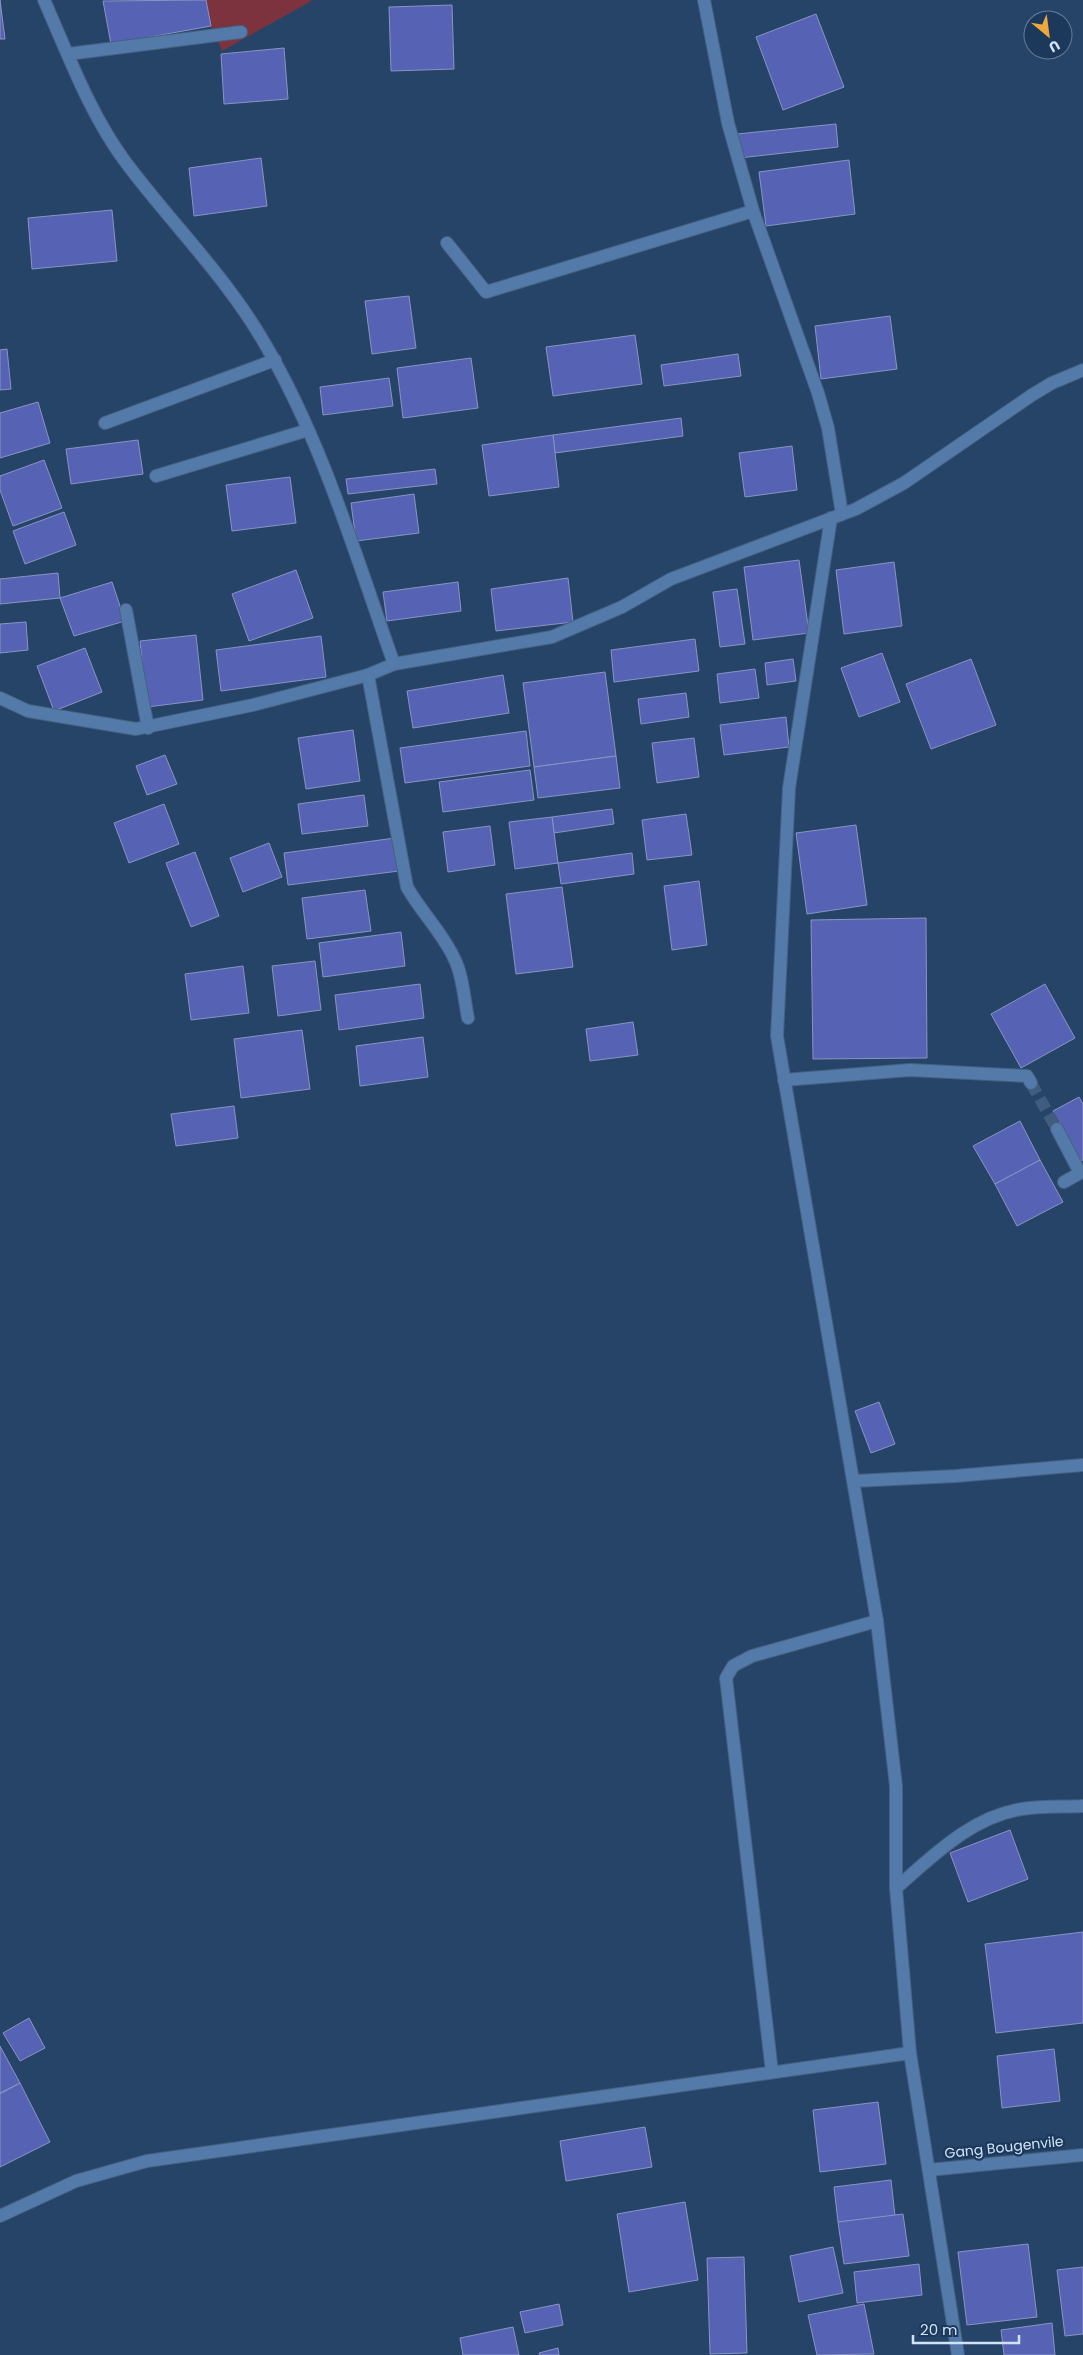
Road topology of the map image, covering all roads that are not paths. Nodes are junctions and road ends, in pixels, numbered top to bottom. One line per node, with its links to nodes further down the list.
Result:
1 (44, 0): 4 (street)
2 (704, 0): 5 (street)
3 (241, 32): 4 (street)
4 (68, 54): 7 (street)
5 (753, 211): 6 (street); 12 (street)
6 (447, 243)
7 (274, 360): 9 (street); 10 (street)
8 (1083, 370): 12 (street)
9 (105, 423)
10 (308, 430): 11 (street); 14 (street)
11 (156, 476)
12 (836, 516): 14 (street); 20 (street)
13 (126, 610): 17 (street)
14 (394, 664): 15 (street)
15 (368, 675): 17 (street); 18 (street)
16 (0, 698): 17 (street)
17 (148, 728)
18 (468, 1018)
19 (1029, 1079): 20 (street)
20 (784, 1080): 25 (street)
21 (1057, 1129): 22 (street)
22 (1082, 1173): 23 (street)
23 (1064, 1182)
24 (1083, 1465): 25 (street)
25 (854, 1481): 26 (street)
26 (878, 1621): 28 (street); 30 (street)
27 (1083, 1806): 28 (street)
28 (896, 1888): 29 (street)
29 (910, 2053): 30 (street); 32 (street)
30 (772, 2072): 33 (street)
31 (1083, 2155): 32 (street, Gang Bougenvile)
32 (928, 2170): 34 (street)
33 (0, 2216)
34 (958, 2355)

